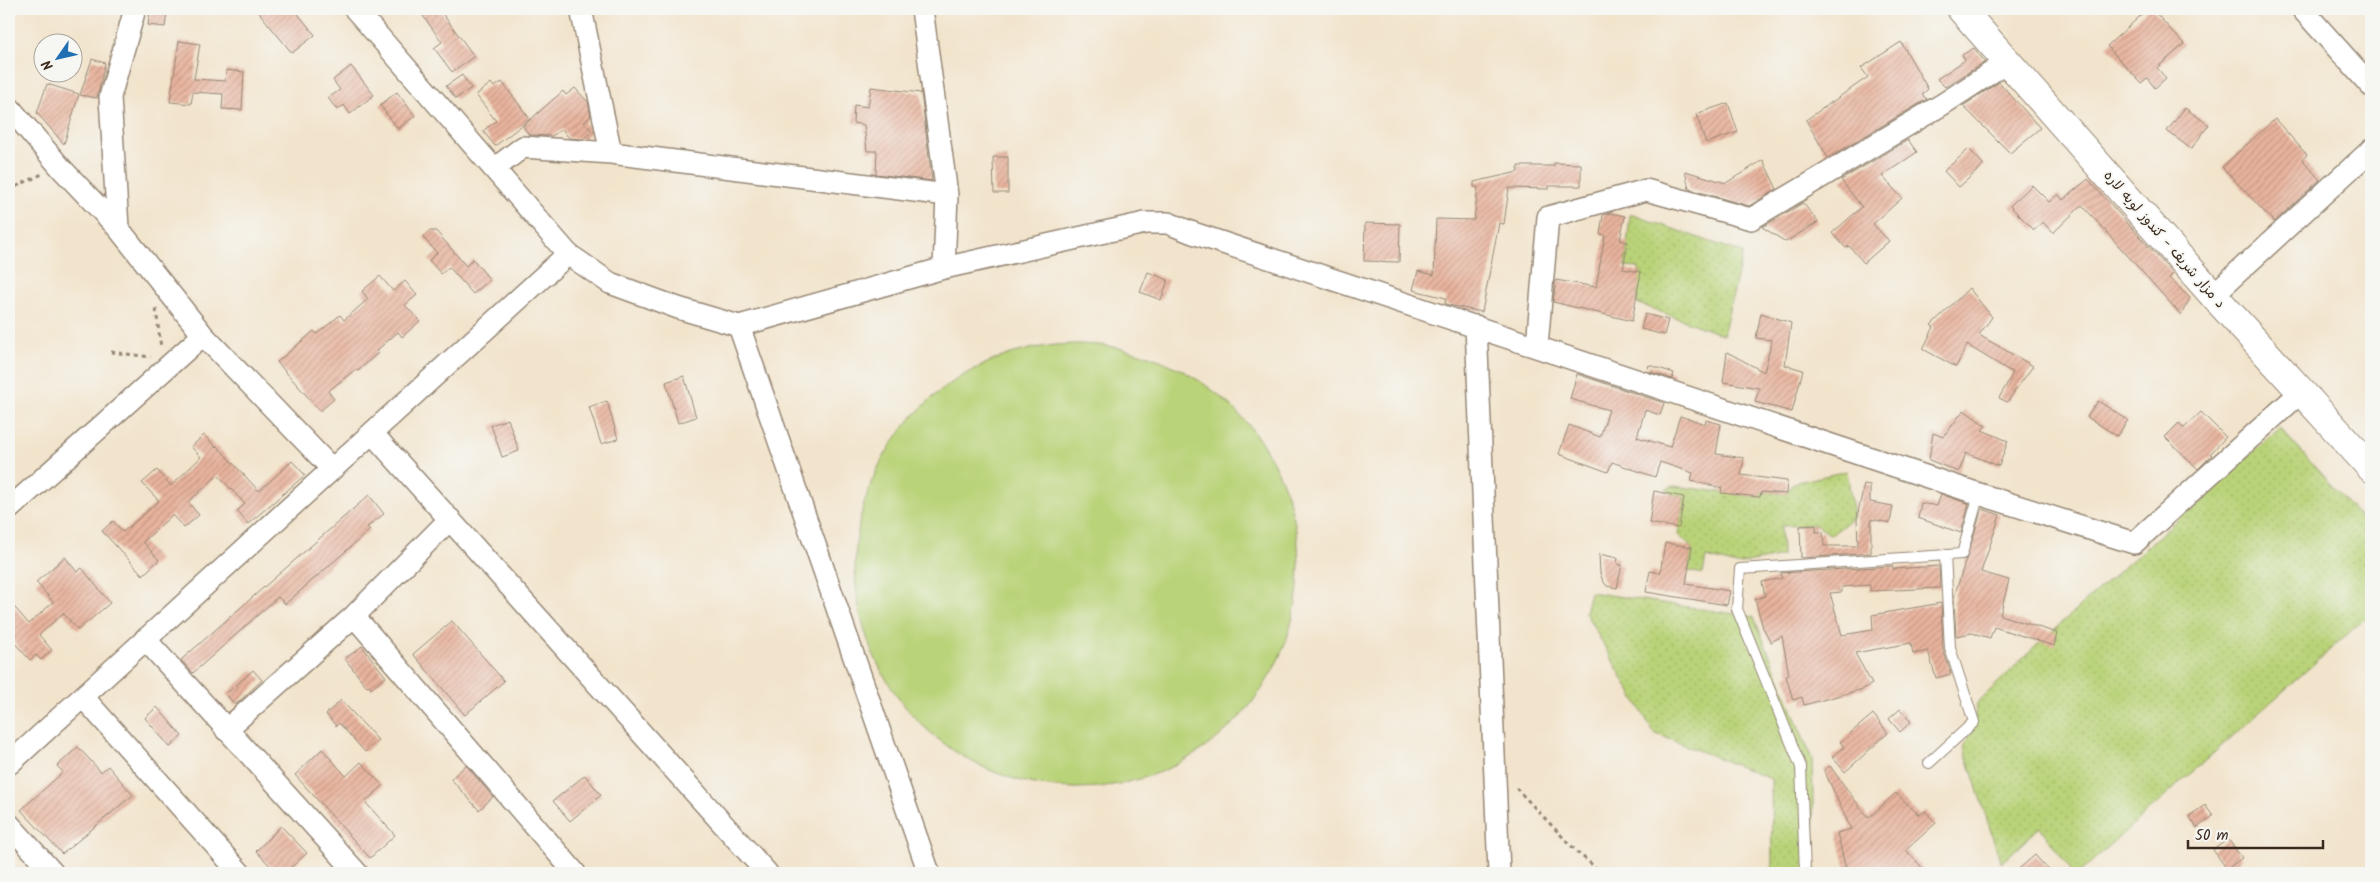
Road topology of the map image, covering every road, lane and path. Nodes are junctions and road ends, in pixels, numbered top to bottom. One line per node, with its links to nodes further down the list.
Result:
1 (136, 9): 16 (street)
2 (355, 9): 13 (street)
3 (581, 9): 11 (street)
4 (922, 9): 15 (street)
5 (1961, 9): 7 (main road, د مزار شریف - کندوز لویه لاره)
6 (2302, 9): 8 (street)
7 (2009, 61): 20 (main road, د مزار شریف - کندوز لویه لاره); 24 (street)
8 (2371, 86)
9 (9, 106): 12 (street)
10 (2371, 150): 20 (street)
11 (611, 153): 13 (street); 15 (street)
12 (61, 168): 14 (path); 16 (street)
13 (494, 169): 17 (street)
14 (9, 190)
15 (947, 195): 18 (street)
16 (118, 228): 19 (street)
17 (568, 254): 21 (street); 29 (street)
18 (944, 268): 21 (street); 22 (street)
19 (152, 274): 23 (street); 26 (path)
20 (2213, 295): 28 (main road, د مزار شریف - کندوز لویه لاره)
21 (739, 326): 49 (street)
22 (1476, 326): 24 (street); 42 (street)
23 (204, 335): 27 (street); 31 (street)
24 (1537, 346): 32 (street)
25 (111, 352): 26 (path)
26 (162, 358): 27 (path)
27 (153, 380): 33 (street)
28 (2301, 392): 30 (main road, د مزار شریف - کندوز لویه لاره); 32 (street)
29 (372, 433): 31 (street); 34 (street)
30 (2371, 468)
31 (332, 469): 37 (street)
32 (1979, 494): 35 (lane)
33 (9, 509)
34 (450, 519): 36 (street); 48 (street)
35 (1945, 555): 40 (lane); 52 (lane)
36 (354, 616): 39 (street); 47 (street)
37 (145, 639): 38 (street); 39 (street)
38 (83, 696): 41 (street); 45 (street)
39 (226, 730): 46 (street)
40 (1930, 763)
41 (9, 764)
42 (1494, 766): 50 (street); 51 (path)
43 (9, 824): 44 (street)
44 (53, 873)
45 (240, 873)
46 (357, 873)
47 (575, 873)
48 (767, 873)
49 (929, 873)
50 (1499, 873)
51 (1602, 873)
52 (1805, 873)

